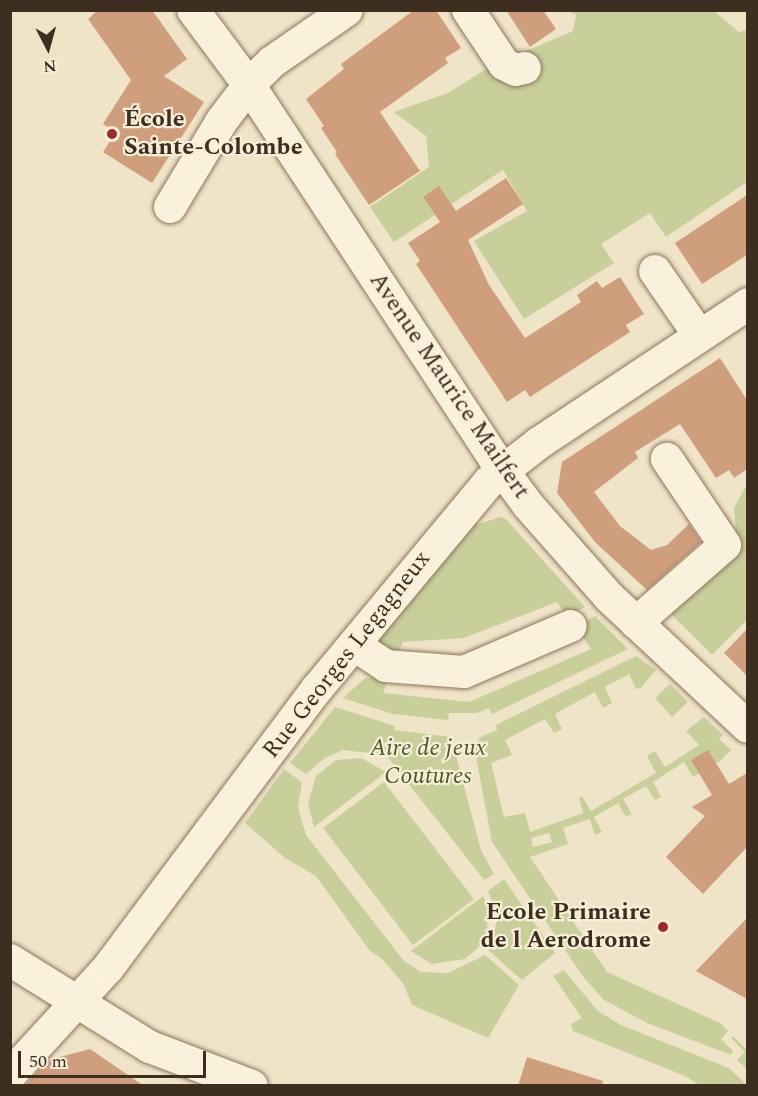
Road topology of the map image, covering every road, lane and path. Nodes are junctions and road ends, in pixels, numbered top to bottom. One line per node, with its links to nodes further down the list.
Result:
1 (192, 10): 5 (street, Avenue Maurice Mailfert)
2 (347, 10): 5 (street)
3 (462, 17): 4 (street)
4 (525, 68)
5 (249, 85): 6 (street); 11 (street, Avenue Maurice Mailfert)
6 (170, 207)
7 (656, 271): 9 (street)
8 (747, 304): 9 (street, Rue Georges Legagneux)
9 (699, 335): 11 (street, Rue Georges Legagneux)
10 (667, 459): 12 (street)
11 (502, 470): 12 (street, Avenue Maurice Mailfert); 14 (street, Rue Georges Legagneux)
12 (636, 623): 15 (street, Avenue Maurice Mailfert)
13 (571, 626): 14 (street)
14 (354, 645): 17 (street, Rue Georges Legagneux)
15 (747, 727)
16 (10, 960): 17 (street)
17 (80, 1001): 18 (street, Rue Georges Legagneux); 21 (street)
18 (10, 1075)
19 (10, 1080): 20 (street)
20 (17, 1086)
21 (252, 1086)

